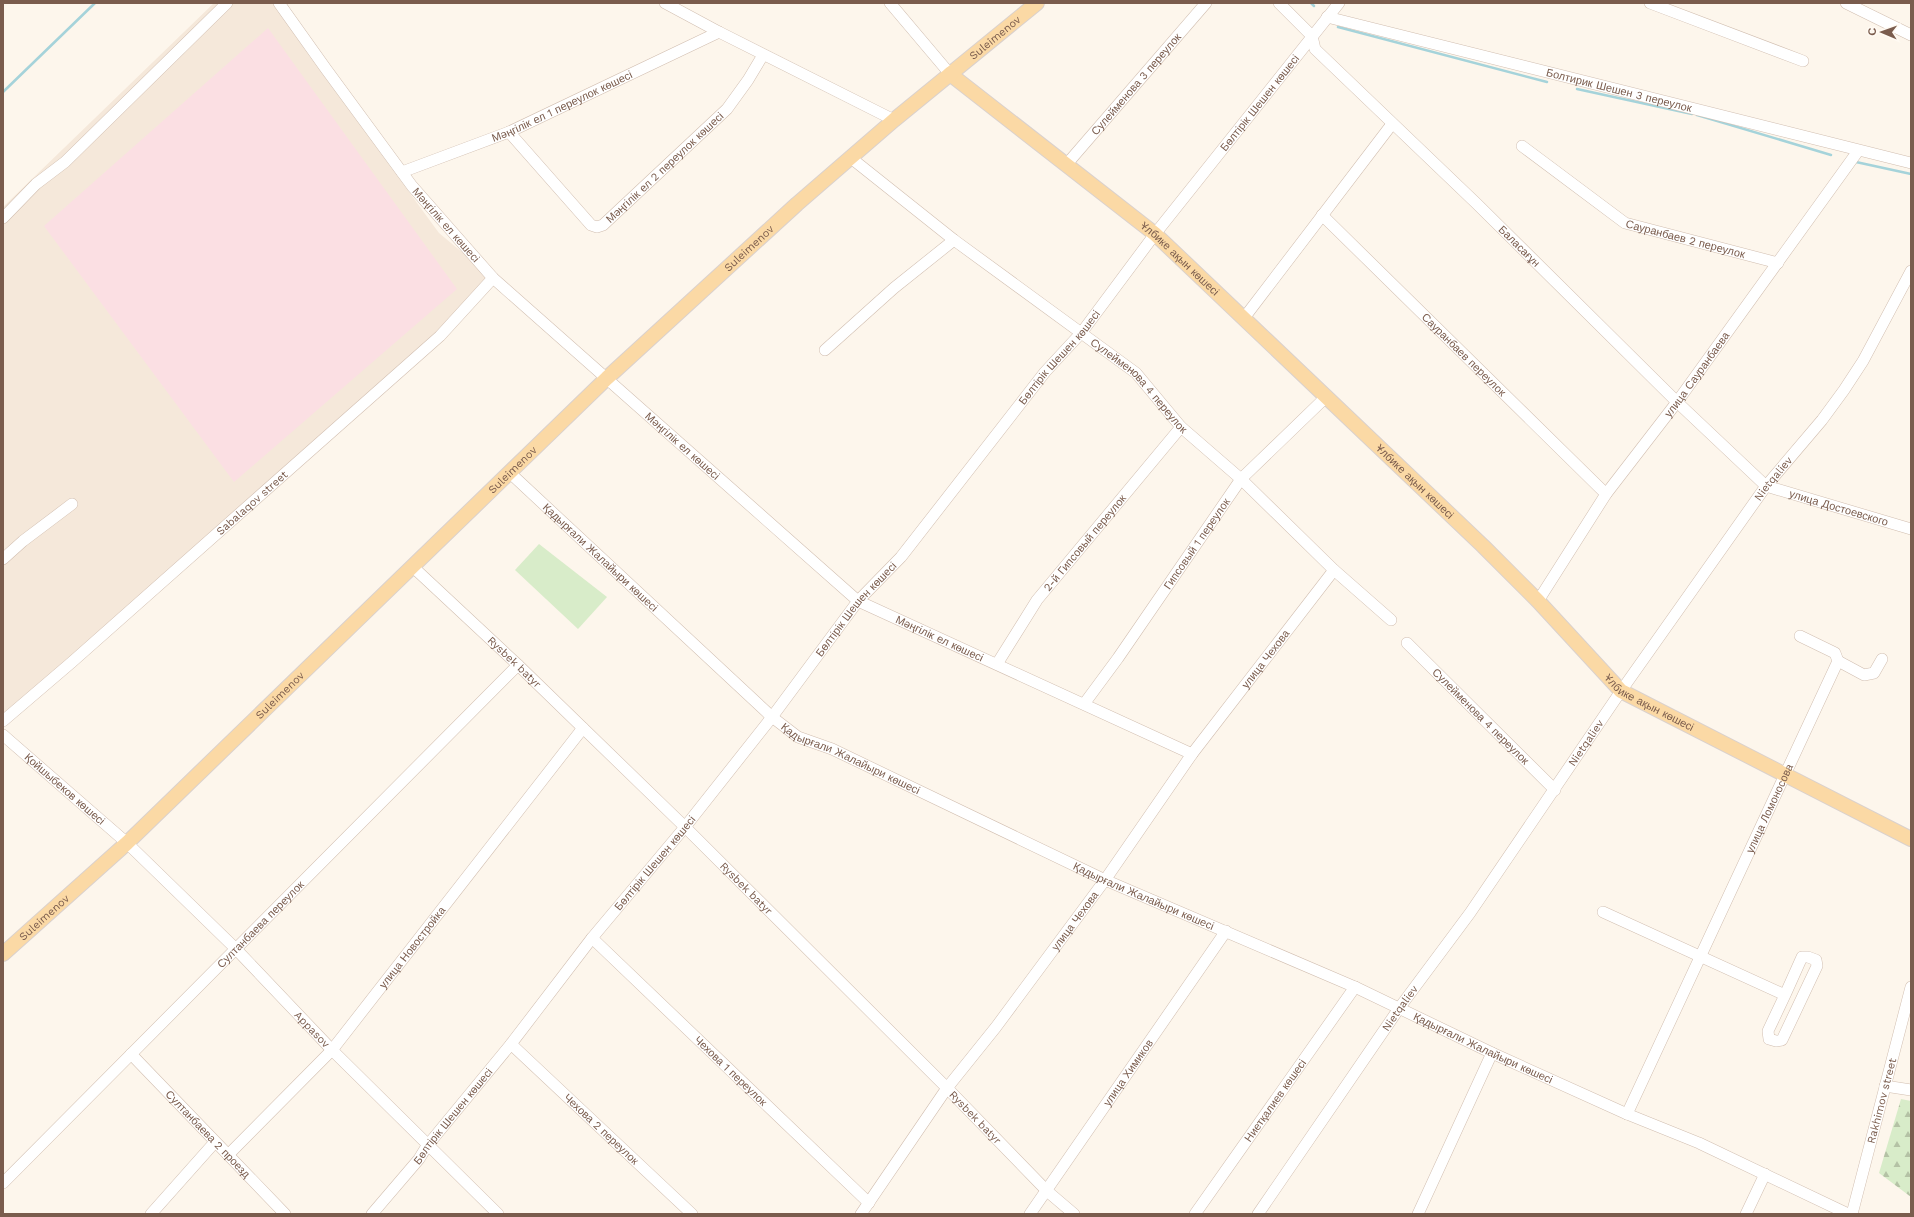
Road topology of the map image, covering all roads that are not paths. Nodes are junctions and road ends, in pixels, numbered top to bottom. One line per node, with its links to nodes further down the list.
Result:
1 (227, 3): 28 (street)
2 (279, 3): 26 (street, Мәңгілік ел көшесі)
3 (665, 3): 12 (street)
4 (890, 3): 17 (street)
5 (1037, 3): 17 (main road, Suleimenov)
6 (1206, 3): 25 (street, Сулейменова 3 переулок)
7 (1279, 3): 14 (street, Баласағұн)
8 (1339, 3): 11 (street, Бөлтірік Шешен көшесі)
9 (1650, 3): 16 (street)
10 (1846, 3): 13 (street)
11 (1327, 17): 14 (street, Бөлтірік Шешен көшесі); 22 (street, Болтирик Шешен 3 переулок)
12 (718, 32): 15 (street); 20 (street, Мәңгілік ел 1 переулок көшесі)
13 (1911, 35)
14 (1312, 36): 19 (street, Баласағұн); 29 (street, Бөлтірік Шешен көшесі)
15 (763, 55): 18 (street); 20 (street, Мәңгілік ел 2 переулок көшесі)
16 (1802, 61)
17 (950, 74): 18 (main road, Suleimenov); 25 (main road, Ұлбике ақын көшесі)
18 (894, 120): 23 (main road, Suleimenov)
19 (1392, 124): 27 (street); 39 (street, Баласағұн)
20 (509, 132): 26 (street, Мәңгілік ел 1 переулок көшесі)
21 (1522, 146): 31 (street, Сауранбаев 2 переулок)
22 (1858, 151): 24 (street, Болтирик Шешен 3 переулок); 31 (street, улица Сауранбаева)
23 (851, 158): 30 (street, Сулейменова 4 переулок); 37 (main road, Suleimenov)
24 (1911, 163)
25 (1066, 165): 29 (main road, Ұлбике ақын көшесі)
26 (402, 172): 33 (street, Мәңгілік ел көшесі)
27 (1322, 215): 34 (street); 44 (street, Сауранбаев переулок)
28 (3, 218)
29 (1154, 234): 34 (main road, Ұлбике ақын көшесі); 35 (street, Бөлтірік Шешен көшесі)
30 (954, 240): 35 (street, Сулейменова 4 переулок); 36 (street)
31 (1778, 263): 39 (street, улица Сауранбаева)
32 (1911, 271): 43 (street, Nietqaliev)
33 (494, 278): 37 (street, Мәңгілік ел көшесі); 62 (street, Sabalaqov street)
34 (1244, 318): 38 (main road, Ұлбике ақын көшесі)
35 (1082, 332): 40 (street, Сулейменова 4 переулок); 51 (street, Бөлтірік Шешен көшесі)
36 (825, 350)
37 (607, 378): 41 (main road, Suleimenov); 51 (street, Мәңгілік ел көшесі)
38 (1326, 397): 42 (street, Гипсовый 1 переулок); 50 (main road, Ұлбике ақын көшесі)
39 (1677, 402): 43 (street, Баласағұн); 44 (street, улица Сауранбаева)
40 (1181, 427): 42 (street, Сулейменова 4 переулок); 57 (street, 2-й Гипсовый переулок)
41 (509, 472): 48 (main road, Suleimenov); 61 (street, Қадырғали Жалайыри көшесі)
42 (1241, 478): 49 (street, Сулейменова 4 переулок); 60 (street, Гипсовый 1 переулок)
43 (1766, 486): 46 (street, улица Достоевского); 59 (street, Nietqaliev)
44 (1606, 494): 50 (street, улица Сауранбаева)
45 (72, 504): 47 (street)
46 (1911, 529)
47 (3, 559)
48 (413, 567): 58 (street, Rysbek batyr); 70 (main road, Suleimenov)
49 (1334, 570): 52 (street, Сулейменова 4 переулок); 65 (street, улица Чехова)
50 (1538, 600): 59 (main road, Ұлбике ақын көшесі)
51 (858, 601): 57 (street, Мәңгілік ел көшесі); 61 (street, Бөлтірік Шешен көшесі)
52 (1391, 620)
53 (1800, 636): 56 (street)
54 (1407, 643): 67 (street, Сулейменова 4 переулок)
55 (1882, 659): 56 (street)
56 (1838, 661): 66 (street, улица Ломоносова)
57 (997, 664): 60 (street, Мәңгілік ел көшесі)
58 (518, 665): 63 (street, Rysbek batyr); 75 (street, Султанбаева переулок)
59 (1621, 691): 66 (main road, Ұлбике ақын көшесі); 67 (street, Nietqaliev)
60 (1084, 704): 65 (street, Мәңгілік ел көшесі)
61 (772, 717): 68 (street, Бөлтірік Шешен көшесі); 71 (street, Қадырғали Жалайыри көшесі)
62 (3, 721)
63 (583, 728): 68 (street, Rysbek batyr); 83 (street, улица Новостройка)
64 (3, 735): 70 (street, Қойшыбеков көшесі)
65 (1192, 754): 71 (street, улица Чехова)
66 (1785, 774): 69 (main road, Ұлбике ақын көшесі); 77 (street, улица Ломоносова)
67 (1555, 790): 81 (street, Nietqaliev)
68 (685, 828): 74 (street, Бөлтірік Шешен көшесі); 87 (street, Rysbek batyr)
69 (1911, 839)
70 (127, 843): 75 (street, Appasov); 76 (main road, Suleimenov)
71 (1105, 880): 73 (street, Қадырғали Жалайыри көшесі); 87 (street, улица Чехова)
72 (1603, 912): 77 (street)
73 (1226, 931): 78 (street, Қадырғали Жалайыри көшесі); 95 (street, улица Химиков)
74 (592, 938): 82 (street, Бөлтірік Шешен көшесі); 96 (street, Чехова 1 переулок)
75 (235, 948): 83 (street, Appasov); 85 (street, Султанбаева переулок)
76 (3, 954)
77 (1701, 956): 80 (street); 89 (street, улица Ломоносова)
78 (1354, 986): 81 (street, Қадырғали Жалайыри көшесі); 105 (street, Ниетқалиев көшесі)
79 (1911, 987): 86 (street, Rakhimov street)
80 (1785, 995): 80 (street)
81 (1400, 1007): 84 (street, Қадырғали Жалайыри көшесі); 106 (street, Nietqaliev)
82 (511, 1044): 91 (street, Бөлтірік Шешен көшесі); 101 (street, Чехова 2 переулок)
83 (332, 1050): 91 (street, Appasov); 92 (street, улица Новостройка)
84 (1492, 1053): 89 (street, Қадырғали Жалайыри көшесі); 107 (street)
85 (131, 1054): 90 (street, Султанбаева 2 проезд); 94 (street, Султанбаева переулок)
86 (1885, 1086): 88 (street); 110 (street, Rakhimov street)
87 (947, 1088): 95 (street, Rysbek batyr); 96 (street, улица Чехова)
88 (1911, 1090)
89 (1627, 1114): 93 (street, Қадырғали Жалайыри көшесі)
90 (215, 1142): 92 (street, Султанбаева 2 проезд); 97 (street)
91 (427, 1146): 99 (street, Бөлтірік Шешен көшесі); 100 (street, Appasov)
92 (228, 1155): 98 (street, Султанбаева 2 проезд)
93 (1765, 1174): 108 (street); 109 (street, Қадырғали Жалайыри көшесі)
94 (3, 1183)
95 (1047, 1191): 103 (street, улица Химиков); 104 (street, Rysbek batyr)
96 (868, 1203): 102 (street, улица Чехова)
97 (151, 1214)
98 (285, 1214)
99 (372, 1214)
100 (498, 1214)
101 (692, 1214)
102 (861, 1214)
103 (1030, 1214)
104 (1074, 1214)
105 (1195, 1214)
106 (1258, 1214)
107 (1418, 1214)
108 (1746, 1214)
109 (1848, 1214)
110 (1852, 1214)

